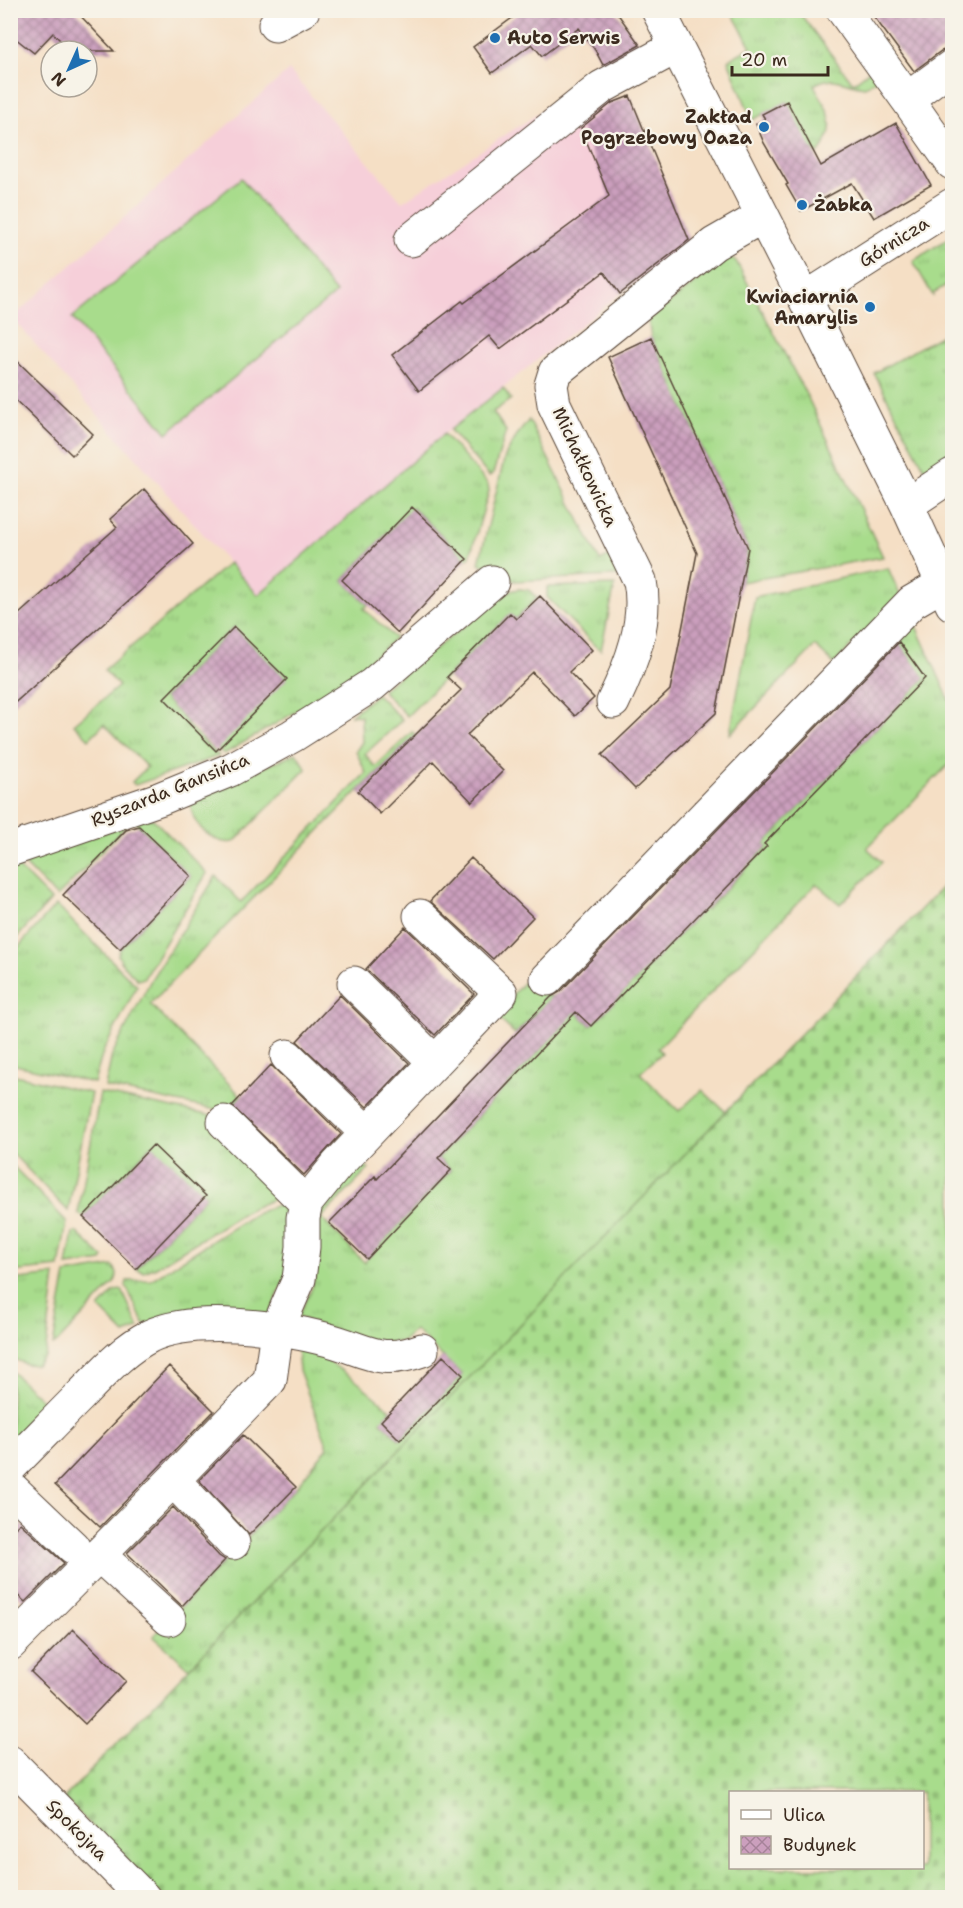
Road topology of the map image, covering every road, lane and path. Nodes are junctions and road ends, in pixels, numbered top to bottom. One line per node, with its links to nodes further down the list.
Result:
1 (658, 10): 3 (street)
2 (843, 10): 5 (street)
3 (676, 47): 8 (street); 9 (street)
4 (952, 66): 5 (street)
5 (908, 99): 6 (street)
6 (952, 163)
7 (952, 205): 10 (street, Górnicza)
8 (761, 217): 10 (street); 15 (street, Michałkowicka)
9 (411, 240)
10 (805, 299): 12 (street)
11 (952, 475): 12 (street)
12 (907, 505): 14 (street)
13 (492, 582): 16 (street, Ryszarda Gansińca)
14 (948, 594): 18 (street)
15 (613, 702)
16 (10, 850)
17 (420, 916): 21 (street)
18 (547, 979)
19 (354, 983): 21 (street)
20 (287, 1056): 23 (street)
21 (435, 1062): 23 (street)
22 (224, 1122): 24 (street)
23 (367, 1133): 24 (street)
24 (306, 1203): 25 (street)
25 (278, 1330): 26 (street); 27 (street); 28 (street)
26 (422, 1350)
27 (10, 1467)
28 (173, 1480): 30 (street); 31 (street)
29 (10, 1487): 31 (street)
30 (233, 1543)
31 (86, 1551): 32 (street); 33 (street)
32 (169, 1619)
33 (10, 1644)
34 (10, 1762): 35 (street, Spokojna)
35 (144, 1898)

